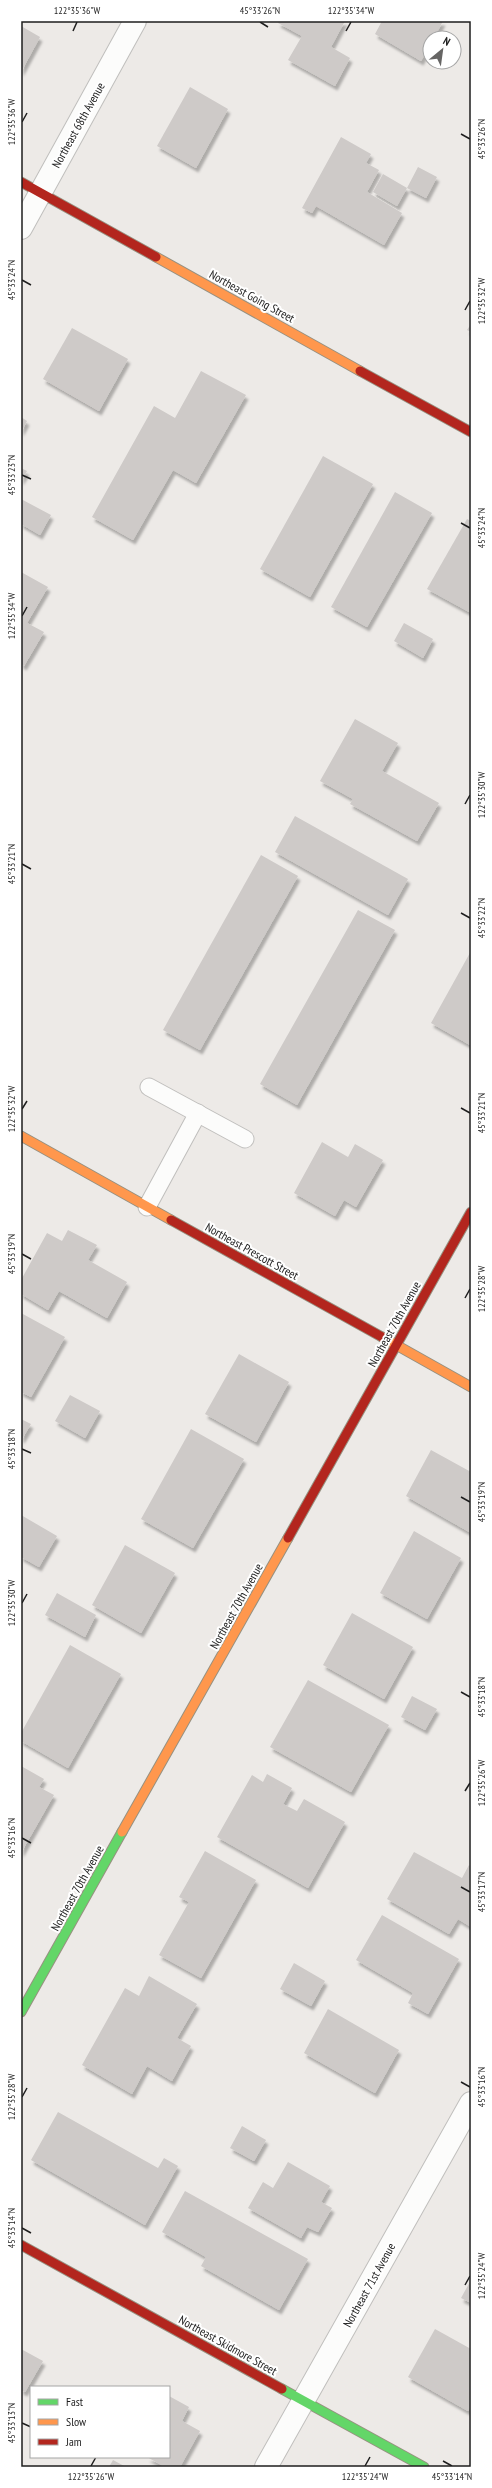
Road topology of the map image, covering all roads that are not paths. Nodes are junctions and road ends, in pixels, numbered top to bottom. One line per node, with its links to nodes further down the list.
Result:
1 (135, 21): 3 (street, Northeast 68th Avenue)
2 (21, 182): 3 (street, Northeast Going Street)
3 (41, 193): 4 (street, Northeast 68th Avenue); 5 (street, Northeast Going Street)
4 (21, 228)
5 (471, 432)
6 (149, 1088): 7 (lane)
7 (198, 1113): 9 (lane); 10 (lane)
8 (21, 1136): 10 (street, Northeast Prescott Street)
9 (245, 1139)
10 (147, 1207): 12 (street, Northeast Prescott Street)
11 (471, 1212): 12 (street, Northeast 70th Avenue)
12 (396, 1345): 13 (street, Northeast Prescott Street); 14 (street, Northeast 70th Avenue)
13 (471, 1387)
14 (21, 2012)
15 (471, 2103): 17 (street, Northeast 71st Avenue)
16 (21, 2244): 17 (street, Northeast Skidmore Street)
17 (304, 2401): 18 (street, Northeast 71st Avenue); 19 (street, Northeast Skidmore Street)
18 (266, 2467)
19 (424, 2467)

